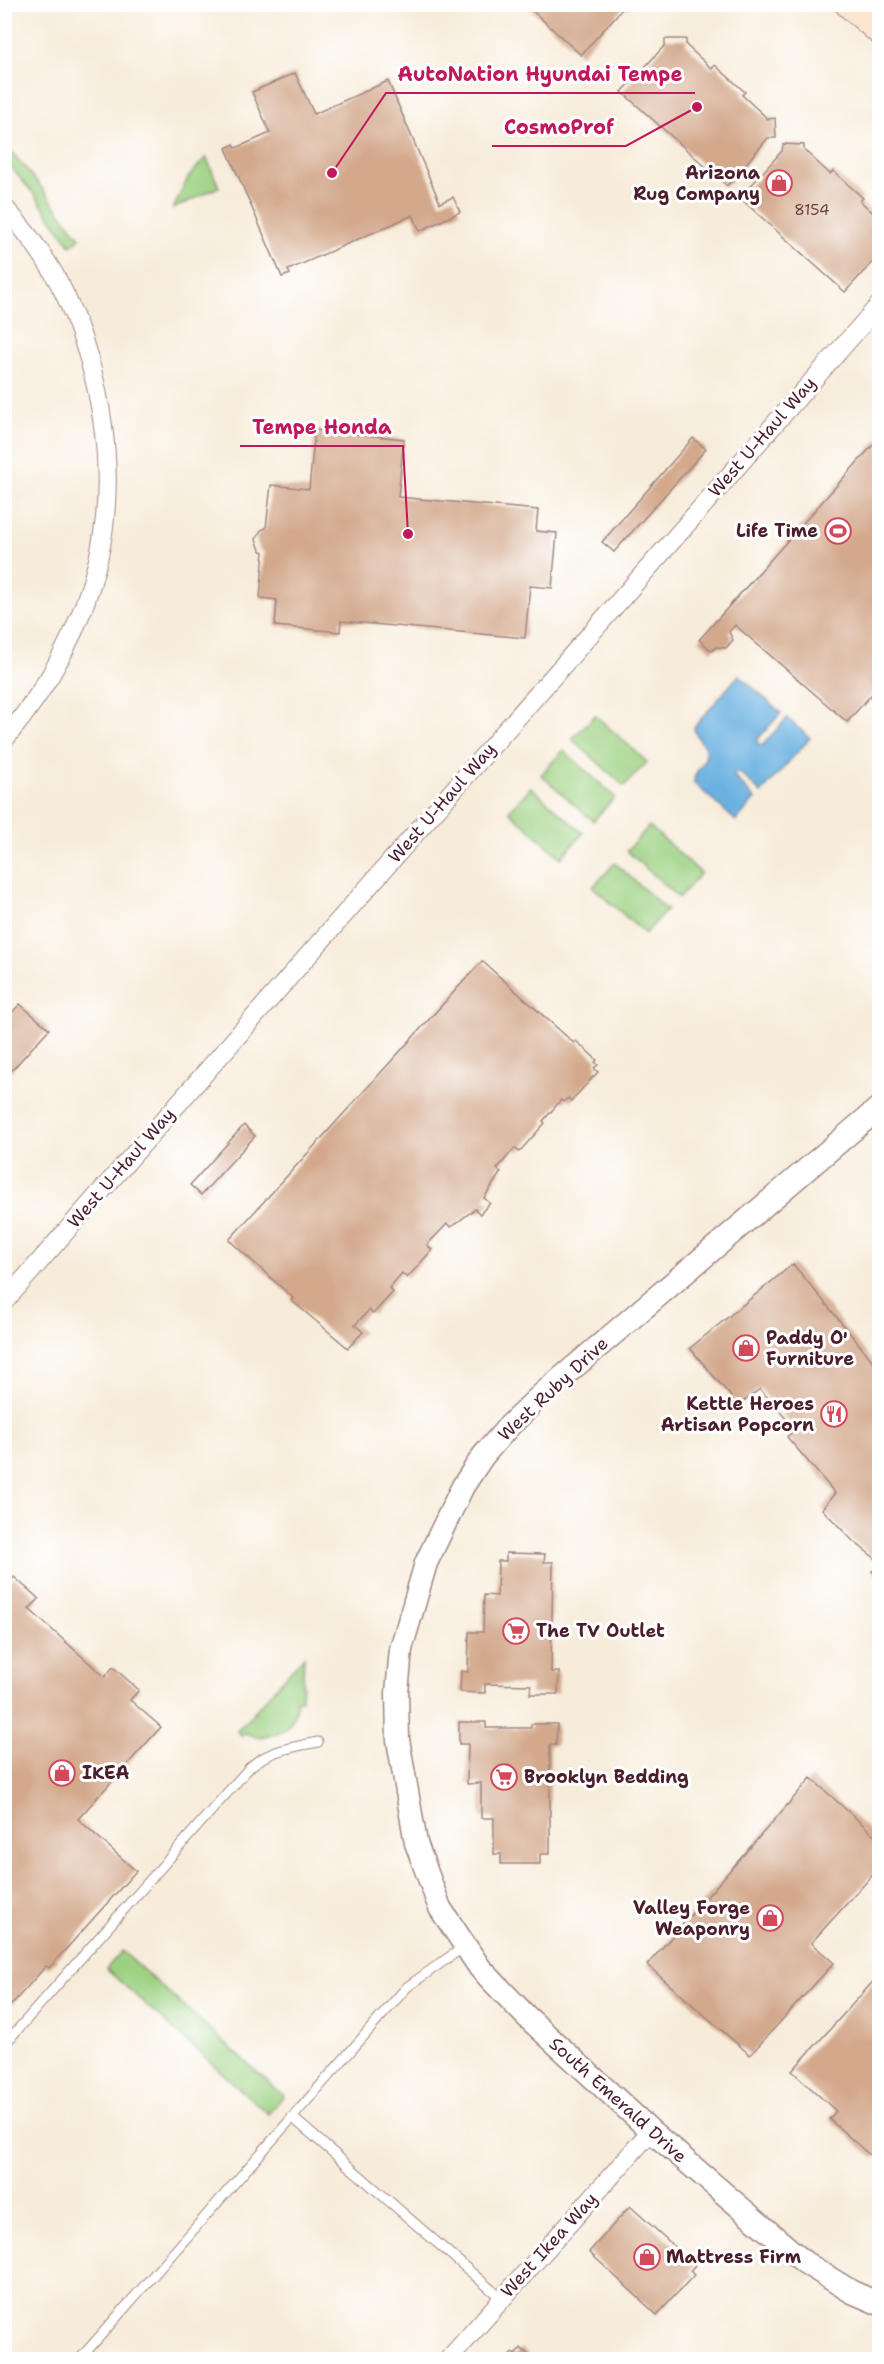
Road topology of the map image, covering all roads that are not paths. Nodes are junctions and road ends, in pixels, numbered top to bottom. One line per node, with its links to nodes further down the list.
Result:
1 (848, 4): 2 (main road)
2 (879, 32)
3 (4, 207): 5 (street)
4 (879, 304): 7 (street, West U-Haul Way)
5 (4, 740)
6 (879, 1107): 9 (street, West Ruby Drive)
7 (4, 1302)
8 (318, 1742): 11 (lane)
9 (416, 1843): 10 (street, South Emerald Drive)
10 (465, 1946): 12 (lane); 13 (street, South Emerald Drive)
11 (4, 2045)
12 (292, 2117): 14 (lane); 16 (lane)
13 (651, 2131): 14 (street, West Ikea Way); 15 (street, South Emerald Drive)
14 (502, 2299): 17 (street, West Ikea Way)
15 (879, 2304)
16 (80, 2360)
17 (448, 2360)

